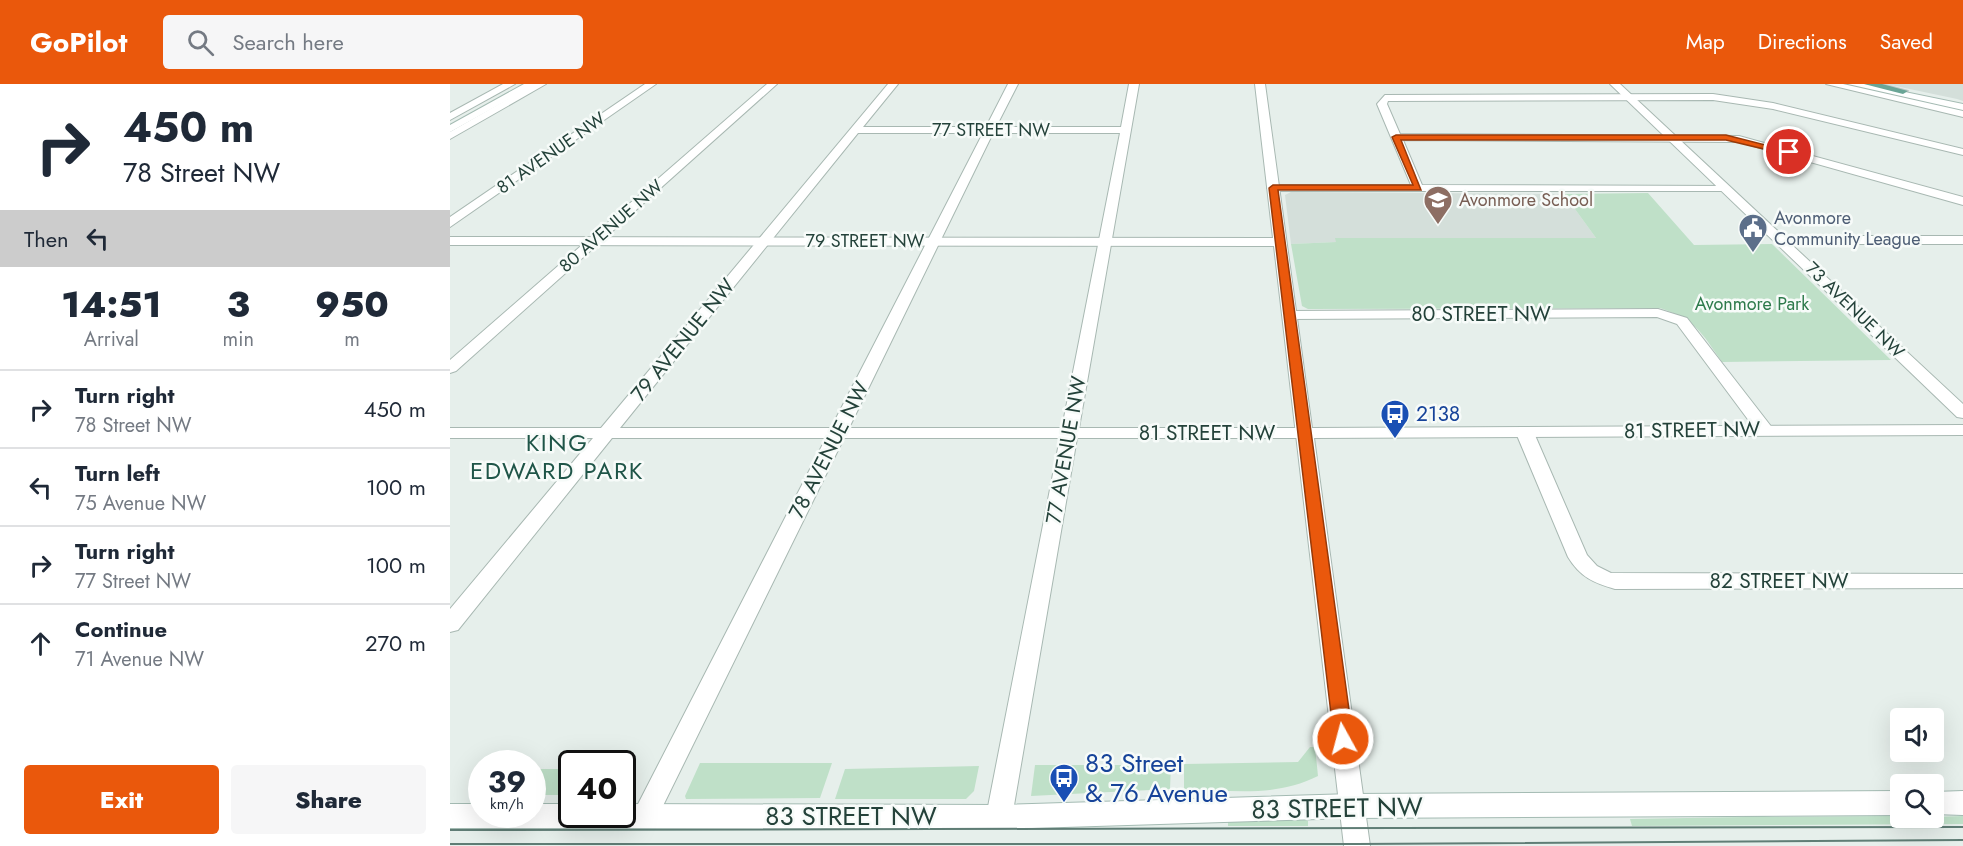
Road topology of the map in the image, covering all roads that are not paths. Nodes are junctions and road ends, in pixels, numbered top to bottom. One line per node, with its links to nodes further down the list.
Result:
1 (510, 84): 20 (street)
2 (520, 84): 21 (street)
3 (531, 84): 22 (street)
4 (541, 84): 26 (street)
5 (651, 84): 34 (street, 81 AVENUE NW)
6 (772, 84): 38 (street, 80 AVENUE NW)
7 (893, 84): 23 (street, 79 AVENUE NW)
8 (1013, 84): 24 (street, 78 AVENUE NW)
9 (1134, 84): 25 (street, 77 AVENUE NW)
10 (1260, 84): 30 (street)
11 (1616, 84): 17 (street, 73 AVENUE NW)
12 (1831, 84): 19 (street)
13 (1853, 84): 18 (street)
14 (1869, 84): 16 (main road)
15 (1874, 84): 16 (street)
16 (1903, 91): 18 (street)
17 (1628, 96): 27 (street); 28 (street, 73 AVENUE NW); 29 (street)
18 (1963, 106)
19 (1963, 114)
20 (450, 117)
21 (450, 124)
22 (450, 129)
23 (855, 130): 24 (street, 77 STREET NW); 39 (street, 79 AVENUE NW)
24 (990, 130): 25 (street, 77 STREET NW); 40 (street, 78 AVENUE NW)
25 (1126, 130): 41 (street, 77 AVENUE NW)
26 (450, 136)
27 (1396, 137): 28 (street); 31 (street)
28 (1671, 137): 32 (street, 73 AVENUE NW); 33 (street)
29 (1963, 152)
30 (1273, 188): 31 (street); 42 (street)
31 (1418, 188): 32 (street)
32 (1725, 188): 35 (street, 73 AVENUE NW)
33 (1963, 201)
34 (450, 223)
35 (1782, 240): 36 (street); 45 (street, 73 AVENUE NW)
36 (1963, 240)
37 (450, 241): 38 (street, 79 STREET NW)
38 (593, 241): 39 (street, 79 STREET NW); 44 (street, 80 AVENUE NW)
39 (764, 241): 40 (street, 79 STREET NW); 49 (street, 79 AVENUE NW)
40 (934, 242): 41 (street, 79 STREET NW); 50 (street, 78 AVENUE NW)
41 (1105, 242): 42 (street, 79 STREET NW); 51 (street, 77 AVENUE NW)
42 (1280, 242): 43 (street)
43 (1289, 315): 46 (street, 80 STREET NW); 52 (street)
44 (450, 368)
45 (1963, 413)
46 (1764, 429): 47 (street, 81 STREET NW); 53 (street, 81 STREET NW)
47 (1963, 430)
48 (450, 433): 49 (street, 81 STREET NW)
49 (607, 433): 50 (street, 81 STREET NW); 55 (street, 79 AVENUE NW)
50 (838, 433): 51 (street, 81 STREET NW); 61 (street, 78 AVENUE NW)
51 (1069, 433): 52 (street, 81 STREET NW); 62 (street, 77 AVENUE NW)
52 (1304, 433): 53 (street, 81 STREET NW); 59 (street)
53 (1525, 433): 54 (street, 82 STREET NW)
54 (1963, 581)
55 (450, 624)
56 (1890, 803): 59 (street, 83 STREET NW)
57 (1944, 803): 58 (street)
58 (1963, 803)
59 (1352, 806): 62 (street, 83 STREET NW); 63 (street)
60 (450, 816): 61 (street, 83 STREET NW)
61 (645, 816): 62 (street, 83 STREET NW)
62 (999, 817)
63 (1358, 846)

